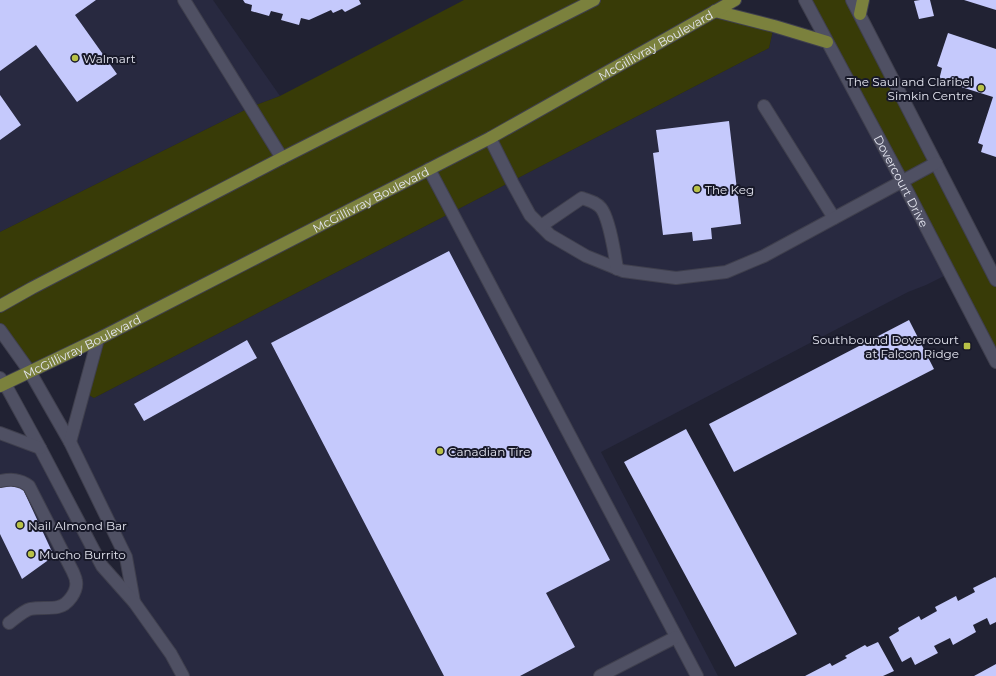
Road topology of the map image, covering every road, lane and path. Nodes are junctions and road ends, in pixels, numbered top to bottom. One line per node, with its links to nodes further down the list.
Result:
1 (184, 0): 12 (street)
2 (594, 0): 12 (main road)
3 (735, 0): 7 (main road, McGillivray Boulevard)
4 (805, 0): 9 (street, Dovercourt Drive)
5 (852, 0): 8 (street)
6 (863, 0): 8 (main road)
7 (715, 11): 9 (main road); 11 (main road, McGillivray Boulevard)
8 (860, 14): 13 (street)
9 (827, 42): 15 (street, Dovercourt Drive)
10 (764, 106): 16 (street)
11 (490, 138): 14 (main road, McGillivray Boulevard); 17 (street)
12 (282, 158): 20 (main road)
13 (936, 163): 15 (street); 19 (street)
14 (429, 169): 22 (main road, McGillivray Boulevard); 32 (street)
15 (902, 181): 16 (street); 23 (street, Dovercourt Drive)
16 (834, 218): 18 (street)
17 (541, 226): 18 (street); 18 (street)
18 (618, 269)
19 (996, 280)
20 (0, 306)
21 (0, 330): 24 (street)
22 (98, 339): 24 (main road, McGillivray Boulevard); 27 (street)
23 (996, 362)
24 (30, 372): 25 (main road, McGillivray Boulevard); 27 (street)
25 (2, 383): 28 (street)
26 (0, 433): 28 (street)
27 (70, 442): 30 (street)
28 (40, 448): 30 (street)
29 (0, 481): 31 (street)
30 (134, 602): 33 (street)
31 (9, 622)
32 (676, 637): 34 (street); 35 (street)
33 (183, 676)
34 (600, 676)
35 (697, 676)

